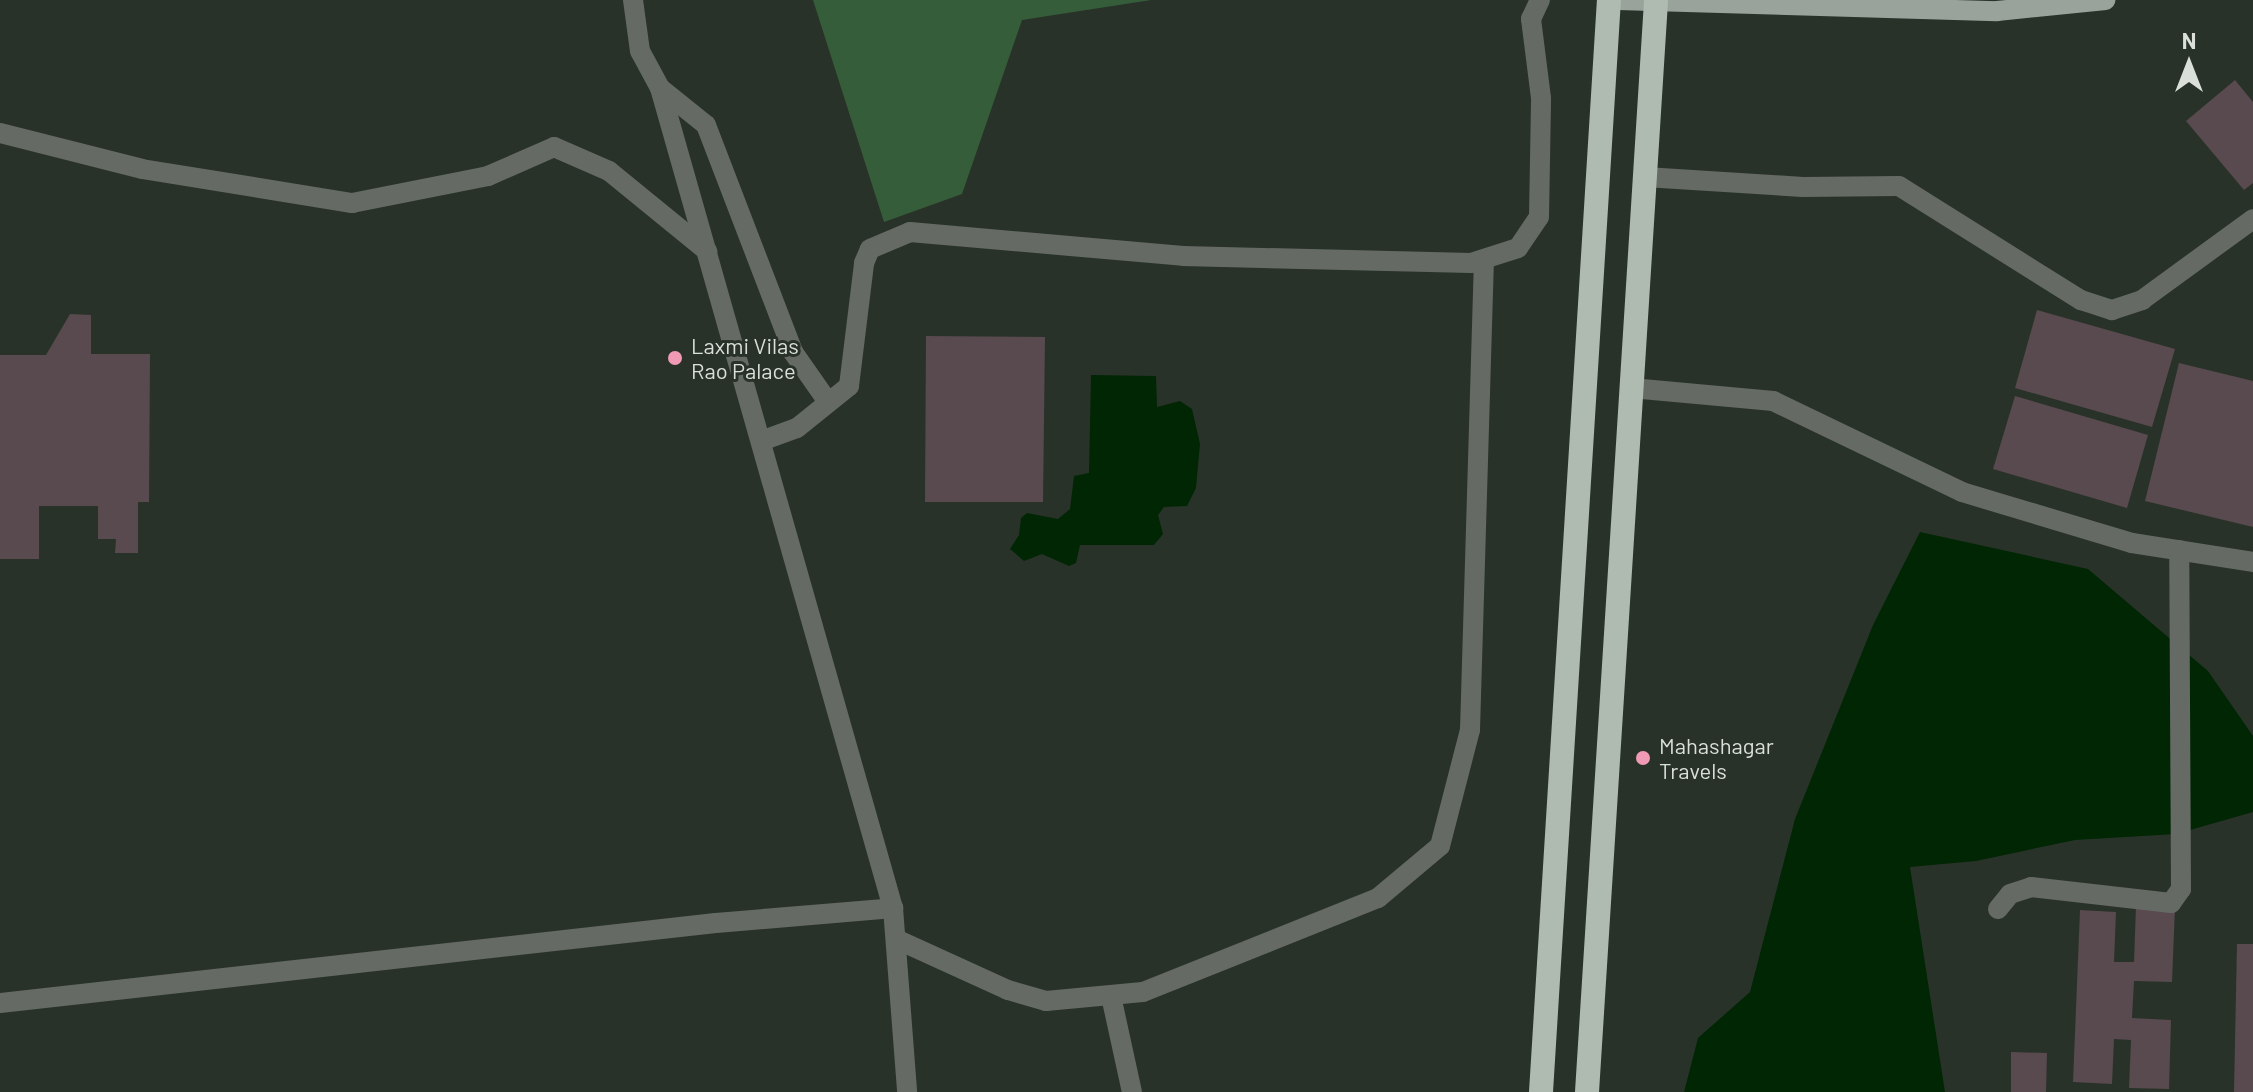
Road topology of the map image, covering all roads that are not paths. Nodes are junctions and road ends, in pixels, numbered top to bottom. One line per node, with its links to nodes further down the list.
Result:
1 (633, 0): 7 (street)
2 (1540, 0): 12 (street)
3 (1609, 0): 25 (highway)
4 (1618, 0): 6 (main road)
5 (2105, 0): 6 (main road)
6 (1656, 2): 9 (highway)
7 (660, 88): 11 (street); 14 (street)
8 (0, 133): 11 (street)
9 (1645, 177): 10 (street); 13 (highway)
10 (2253, 219)
11 (707, 251): 15 (street)
12 (1484, 259): 14 (street); 21 (street)
13 (1631, 388): 16 (street); 26 (highway)
14 (828, 402): 15 (street)
15 (761, 441): 18 (street)
16 (2179, 550): 17 (street); 19 (street)
17 (2253, 562)
18 (893, 908): 20 (street); 22 (street)
19 (1998, 909)
20 (896, 939): 21 (street); 23 (street)
21 (1111, 996): 24 (street)
22 (0, 1003)
23 (907, 1092)
24 (1132, 1092)
25 (1541, 1092)
26 (1587, 1092)

